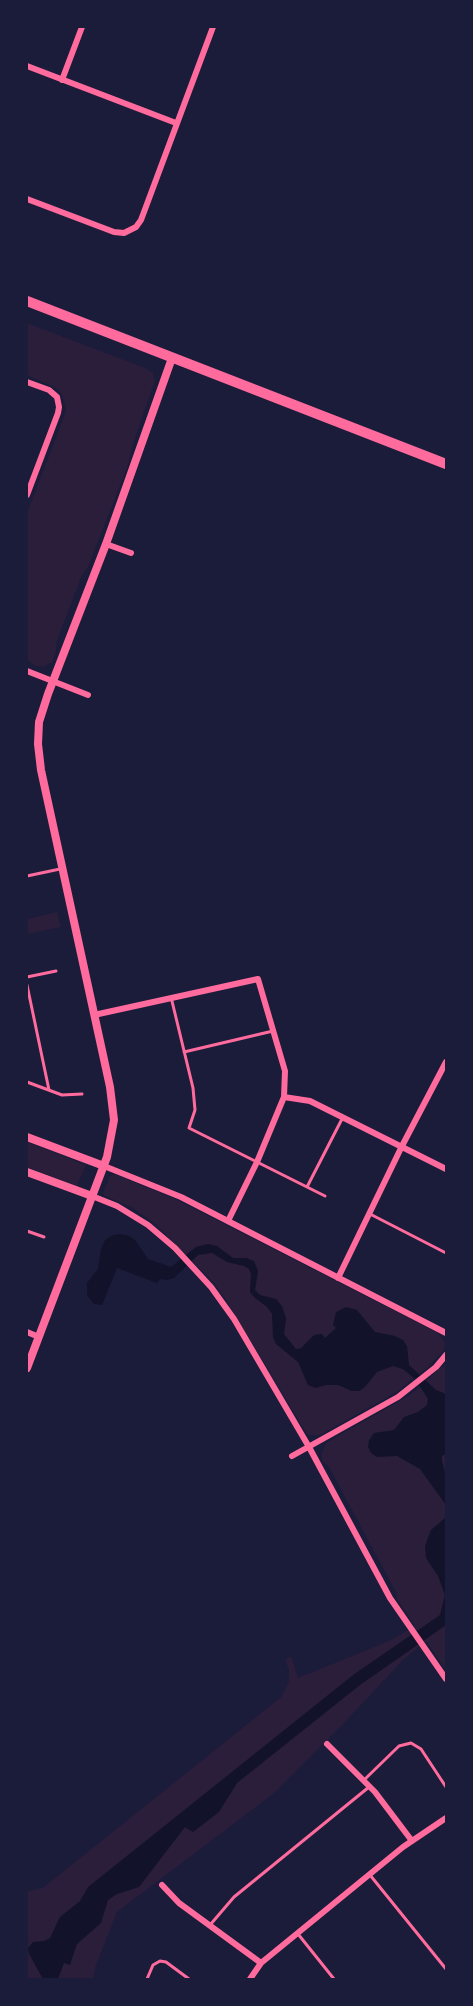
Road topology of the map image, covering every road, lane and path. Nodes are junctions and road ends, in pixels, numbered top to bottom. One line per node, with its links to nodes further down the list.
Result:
1 (82, 27): 4 (street)
2 (213, 27): 5 (street)
3 (27, 66): 4 (street)
4 (62, 80): 5 (street)
5 (176, 123): 6 (street)
6 (27, 199)
7 (27, 301): 8 (main road)
8 (172, 358): 10 (main road); 12 (street)
9 (27, 382): 11 (street)
10 (446, 464)
11 (27, 495)
12 (106, 544): 13 (street); 15 (street)
13 (131, 554)
14 (27, 671): 15 (street)
15 (53, 682): 16 (street); 17 (street)
16 (88, 695)
17 (62, 869): 18 (lane); 23 (street)
18 (27, 876)
19 (56, 970): 20 (lane)
20 (27, 976)
21 (27, 985): 28 (lane)
22 (171, 997): 23 (street); 24 (street); 25 (lane)
23 (94, 1015): 35 (street)
24 (273, 1031): 25 (lane); 30 (street)
25 (184, 1053): 34 (lane)
26 (446, 1062): 33 (street)
27 (27, 1082): 28 (lane)
28 (49, 1090): 29 (lane)
29 (82, 1094)
30 (284, 1097): 31 (street); 34 (street)
31 (343, 1118): 33 (street); 38 (lane)
32 (27, 1137): 35 (street)
33 (402, 1146): 36 (street); 41 (street)
34 (257, 1162): 38 (lane); 42 (street)
35 (104, 1166): 39 (street); 42 (street)
36 (446, 1169)
37 (27, 1172): 39 (street)
38 (307, 1187): 40 (lane)
39 (92, 1196): 49 (street); 52 (street)
40 (325, 1196)
41 (370, 1214): 45 (lane); 46 (street)
42 (228, 1221): 46 (street)
43 (27, 1231): 44 (lane)
44 (44, 1237)
45 (446, 1253)
46 (339, 1278): 48 (street)
47 (27, 1332): 49 (street)
48 (446, 1333)
49 (39, 1337): 51 (street)
50 (446, 1355): 52 (street)
51 (27, 1368)
52 (309, 1447): 53 (street); 54 (street)
53 (292, 1456)
54 (446, 1679)
55 (327, 1744): 56 (street)
56 (363, 1780): 57 (street); 58 (lane)
57 (369, 1786): 60 (street); 63 (lane)
58 (446, 1787)
59 (446, 1818): 60 (street)
60 (412, 1841): 61 (street)
61 (370, 1875): 64 (street); 66 (lane)
62 (162, 1885): 63 (street)
63 (210, 1925): 65 (street)
64 (298, 1934): 65 (street); 70 (lane)
65 (261, 1963): 69 (street)
66 (446, 1969)
67 (147, 1979): 68 (lane)
68 (189, 1979)
69 (250, 1979)
70 (334, 1979)

